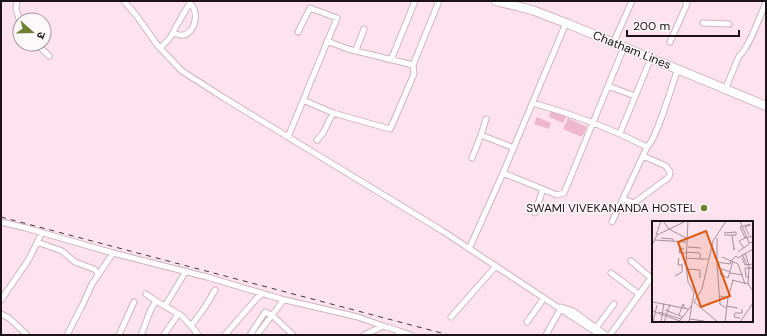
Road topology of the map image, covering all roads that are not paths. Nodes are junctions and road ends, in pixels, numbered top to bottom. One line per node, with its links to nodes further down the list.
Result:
1 (17, 1): 11 (street)
2 (124, 1): 22 (street)
3 (415, 1): 27 (street)
4 (439, 1): 28 (street)
5 (496, 1): 12 (highway, Chatham Lines)
6 (514, 1): 18 (highway, Chatham Lines)
7 (632, 1): 18 (street)
8 (685, 1): 20 (street)
9 (766, 2): 30 (street)
10 (190, 3): 17 (street); 17 (street)
11 (17, 12)
12 (566, 23): 21 (highway, Chatham Lines); 35 (street)
13 (703, 23): 14 (street)
14 (729, 24)
15 (364, 29): 23 (street)
16 (298, 32): 19 (street)
17 (173, 33): 22 (street)
18 (615, 39): 30 (highway, Chatham Lines)
19 (327, 42): 23 (street); 33 (street)
20 (670, 42)
21 (624, 47): 26 (highway, Chatham Lines); 31 (street)
22 (160, 48): 42 (street)
23 (356, 50): 27 (street)
24 (45, 52): 25 (street)
25 (49, 56)
26 (651, 58): 29 (highway, Chatham Lines); 32 (street)
27 (391, 60): 28 (street)
28 (414, 65): 37 (street)
29 (678, 69): 36 (highway, Chatham Lines); 44 (street)
30 (727, 85): 34 (highway, Chatham Lines)
31 (608, 86): 32 (street); 39 (street)
32 (635, 96): 40 (street)
33 (303, 100): 37 (street); 42 (street)
34 (766, 101)
35 (533, 103): 39 (street); 45 (street)
36 (766, 106)
37 (333, 113): 43 (street)
38 (486, 119): 41 (street)
39 (593, 122): 40 (street); 49 (street)
40 (620, 133): 44 (street)
41 (481, 135): 45 (street); 47 (street)
42 (288, 137): 56 (street)
43 (317, 140)
44 (647, 147): 46 (street)
45 (514, 148): 48 (street)
46 (643, 156): 50 (street); 50 (street)
47 (472, 158)
48 (503, 173): 49 (street); 56 (street)
49 (543, 189): 51 (street)
50 (623, 199): 53 (street)
51 (534, 213)
52 (1, 222): 54 (street)
53 (612, 222)
54 (42, 232): 55 (street); 57 (street)
55 (37, 242): 62 (street); 69 (street)
56 (469, 249): 59 (street)
57 (113, 253): 60 (street); 62 (street)
58 (631, 261): 66 (street)
59 (496, 266): 67 (street); 78 (street)
60 (186, 271): 65 (street); 73 (street)
61 (611, 273): 66 (street)
62 (99, 274): 86 (street)
63 (215, 290): 80 (street)
64 (146, 294): 70 (street)
65 (262, 294): 68 (street); 84 (street)
66 (639, 294): 99 (street)
67 (544, 298): 74 (street); 79 (street)
68 (280, 299): 77 (street); 81 (street)
69 (1, 300)
70 (156, 301): 73 (street); 88 (street)
71 (134, 302): 87 (street)
72 (614, 304): 82 (street)
73 (165, 306): 76 (street)
74 (559, 307): 82 (street); 96 (street); 97 (street)
75 (1, 314): 85 (street)
76 (178, 314): 80 (street); 89 (street)
77 (272, 316): 91 (street); 92 (street); 93 (street)
78 (452, 317)
79 (527, 322)
80 (191, 326): 90 (street)
81 (383, 326): 83 (street); 94 (street)
82 (596, 328): 98 (street)
83 (399, 333): 95 (street)
84 (229, 334)
85 (27, 335)
86 (67, 335)
87 (119, 335)
88 (140, 335)
89 (164, 335)
90 (196, 335)
91 (250, 335)
92 (257, 335)
93 (293, 335)
94 (364, 335)
95 (411, 335)
96 (546, 335)
97 (600, 335)
98 (606, 335)
99 (610, 335)

